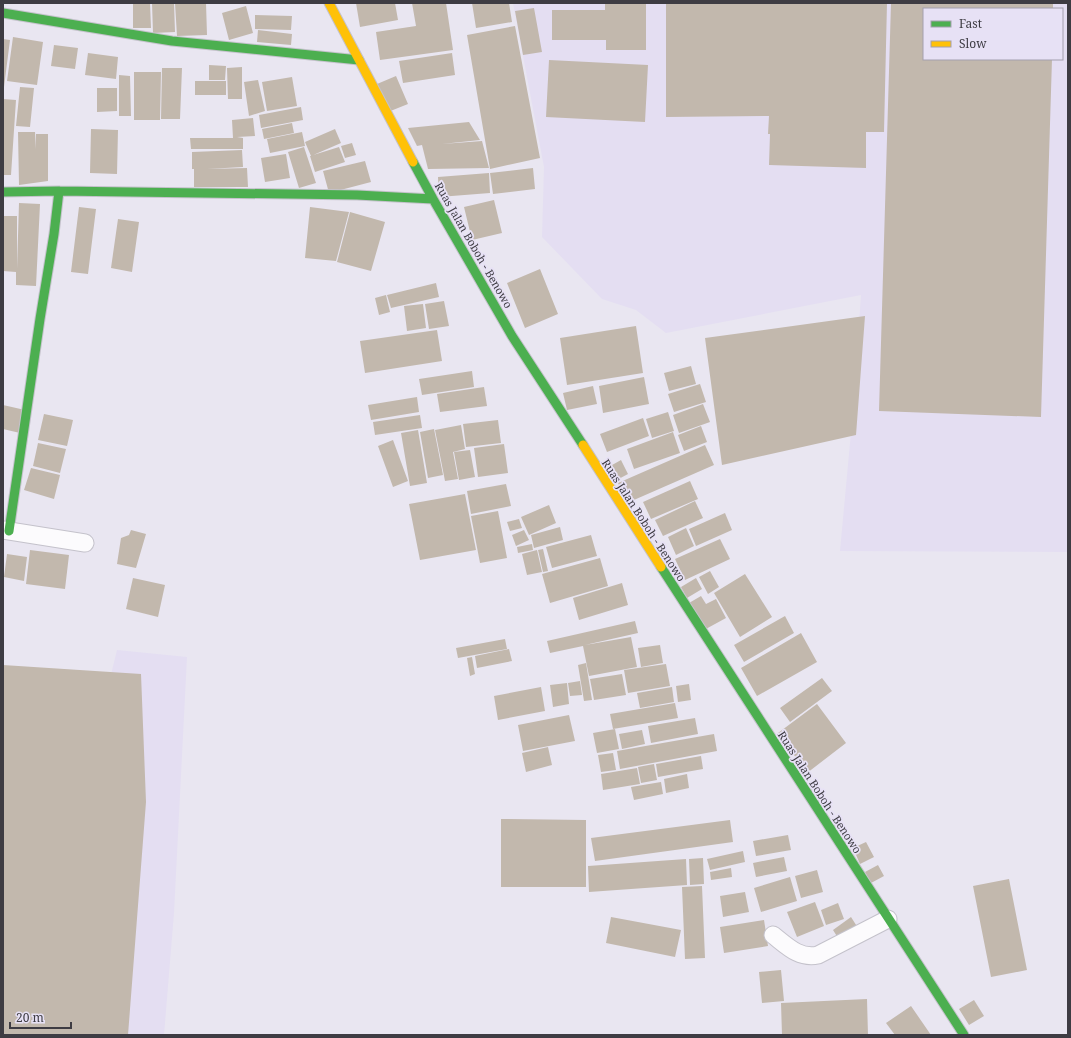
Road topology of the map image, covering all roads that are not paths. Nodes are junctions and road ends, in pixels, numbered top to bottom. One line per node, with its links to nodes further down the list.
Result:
1 (328, 3): 4 (main road, Ruas Jalan Boboh - Benowo)
2 (26, 10): 3 (main road); 4 (main road)
3 (3, 13)
4 (359, 60): 7 (main road, Ruas Jalan Boboh - Benowo)
5 (59, 191): 6 (main road); 7 (main road); 8 (main road)
6 (3, 192)
7 (433, 199): 10 (main road, Ruas Jalan Boboh - Benowo)
8 (6, 530): 9 (street)
9 (85, 543)
10 (888, 919): 11 (street); 12 (main road, Ruas Jalan Boboh - Benowo)
11 (773, 935)
12 (964, 1035)

